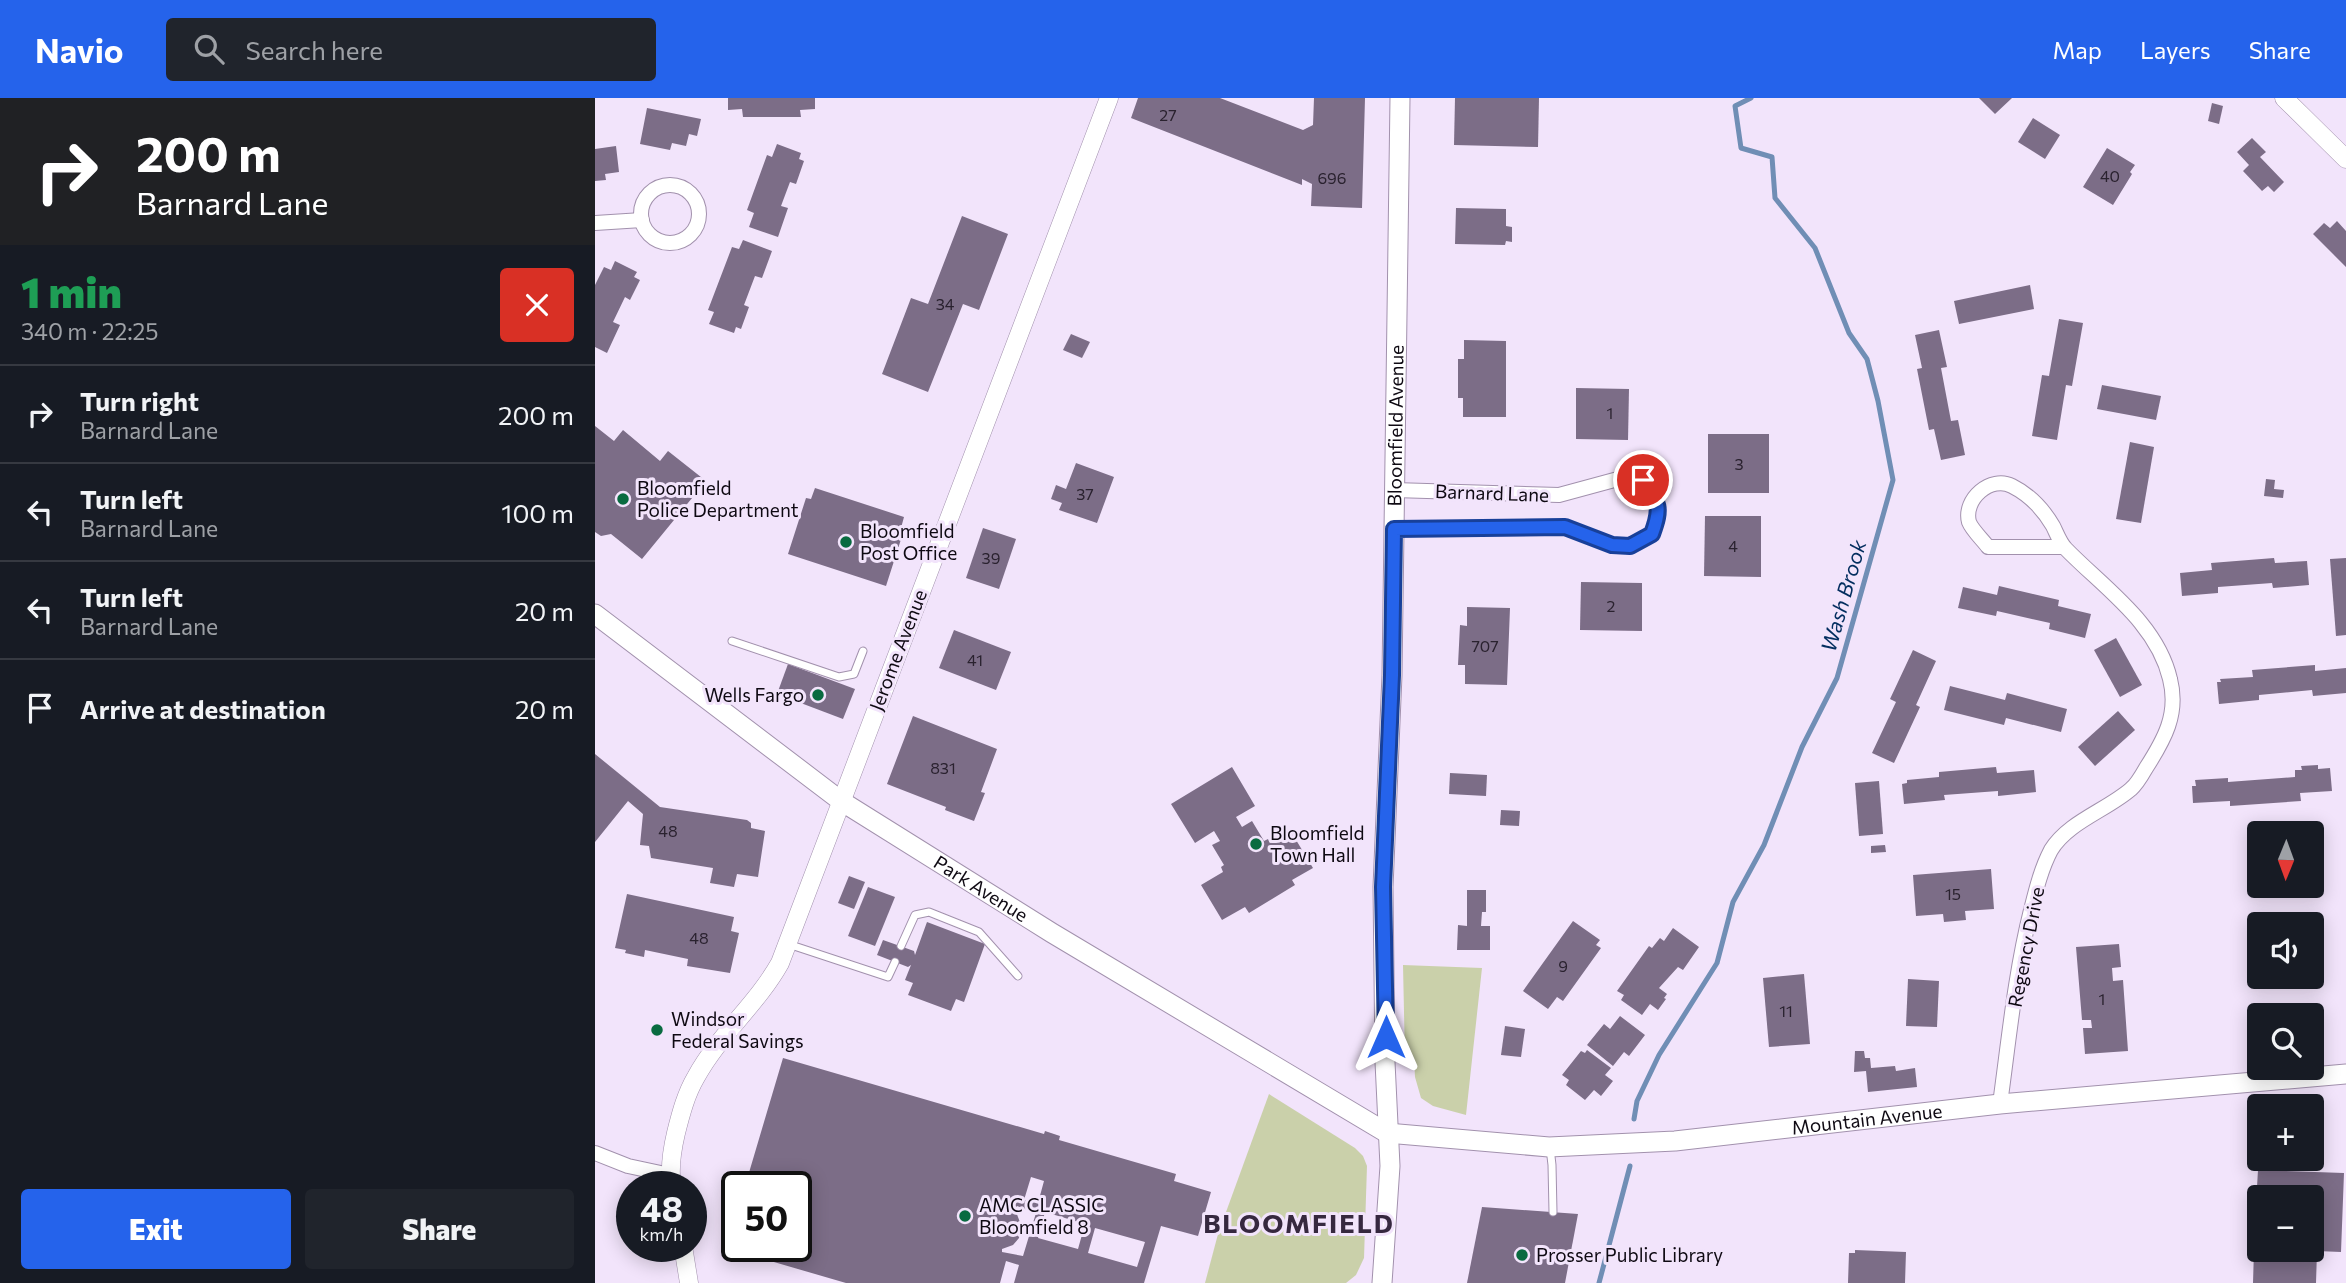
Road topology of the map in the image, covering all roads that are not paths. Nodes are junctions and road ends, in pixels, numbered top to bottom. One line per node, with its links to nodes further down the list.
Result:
1 (1109, 98): 13 (street, Jerome Avenue)
2 (1400, 98): 7 (main road, Bloomfield Avenue)
3 (2284, 98): 4 (street)
4 (2346, 159)
5 (642, 220): 5 (street); 6 (street)
6 (595, 223)
7 (1394, 490): 8 (main road, Bloomfield Avenue); 8 (street, Barnard Lane)
8 (1394, 529): 20 (main road, Bloomfield Avenue)
9 (2064, 547): 9 (street, Regency Drive); 19 (street, Regency Drive)
10 (595, 614): 13 (main road, Park Avenue)
11 (732, 641): 12 (lane)
12 (863, 651)
13 (841, 801): 14 (street, Jerome Avenue); 20 (main road, Park Avenue)
14 (787, 943): 16 (lane); 24 (street, Jerome Avenue)
15 (901, 946): 17 (lane)
16 (895, 962)
17 (1018, 976)
18 (2346, 1074): 19 (main road, Mountain Avenue)
19 (2000, 1104): 21 (main road, Mountain Avenue)
20 (1387, 1133): 21 (main road, Mountain Avenue); 28 (main road, Bloomfield Avenue)
21 (1549, 1147): 25 (lane)
22 (595, 1153): 23 (street)
23 (642, 1171)
24 (672, 1171)
25 (1553, 1212)
26 (686, 1262): 27 (street)
27 (689, 1283)
28 (1382, 1283)

